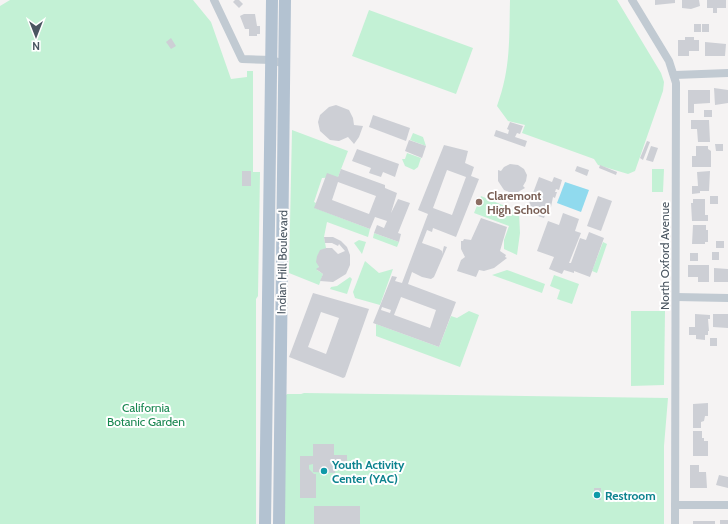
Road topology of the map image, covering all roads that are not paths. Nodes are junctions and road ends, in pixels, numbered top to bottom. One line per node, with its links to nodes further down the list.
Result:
1 (214, 0): 5 (street)
2 (272, 0): 5 (main road, Indian Hill Boulevard)
3 (284, 0): 6 (main road, Indian Hill Boulevard)
4 (632, 0): 8 (street, North Oxford Avenue)
5 (272, 60): 6 (street); 13 (main road, Indian Hill Boulevard)
6 (284, 64): 14 (main road, Indian Hill Boulevard)
7 (728, 74): 8 (street)
8 (675, 76): 9 (street, North Oxford Avenue)
9 (676, 297): 10 (street); 11 (street, North Oxford Avenue)
10 (728, 298)
11 (675, 505): 12 (street); 15 (street, North Oxford Avenue)
12 (728, 506)
13 (265, 524)
14 (279, 524)
15 (675, 524)

